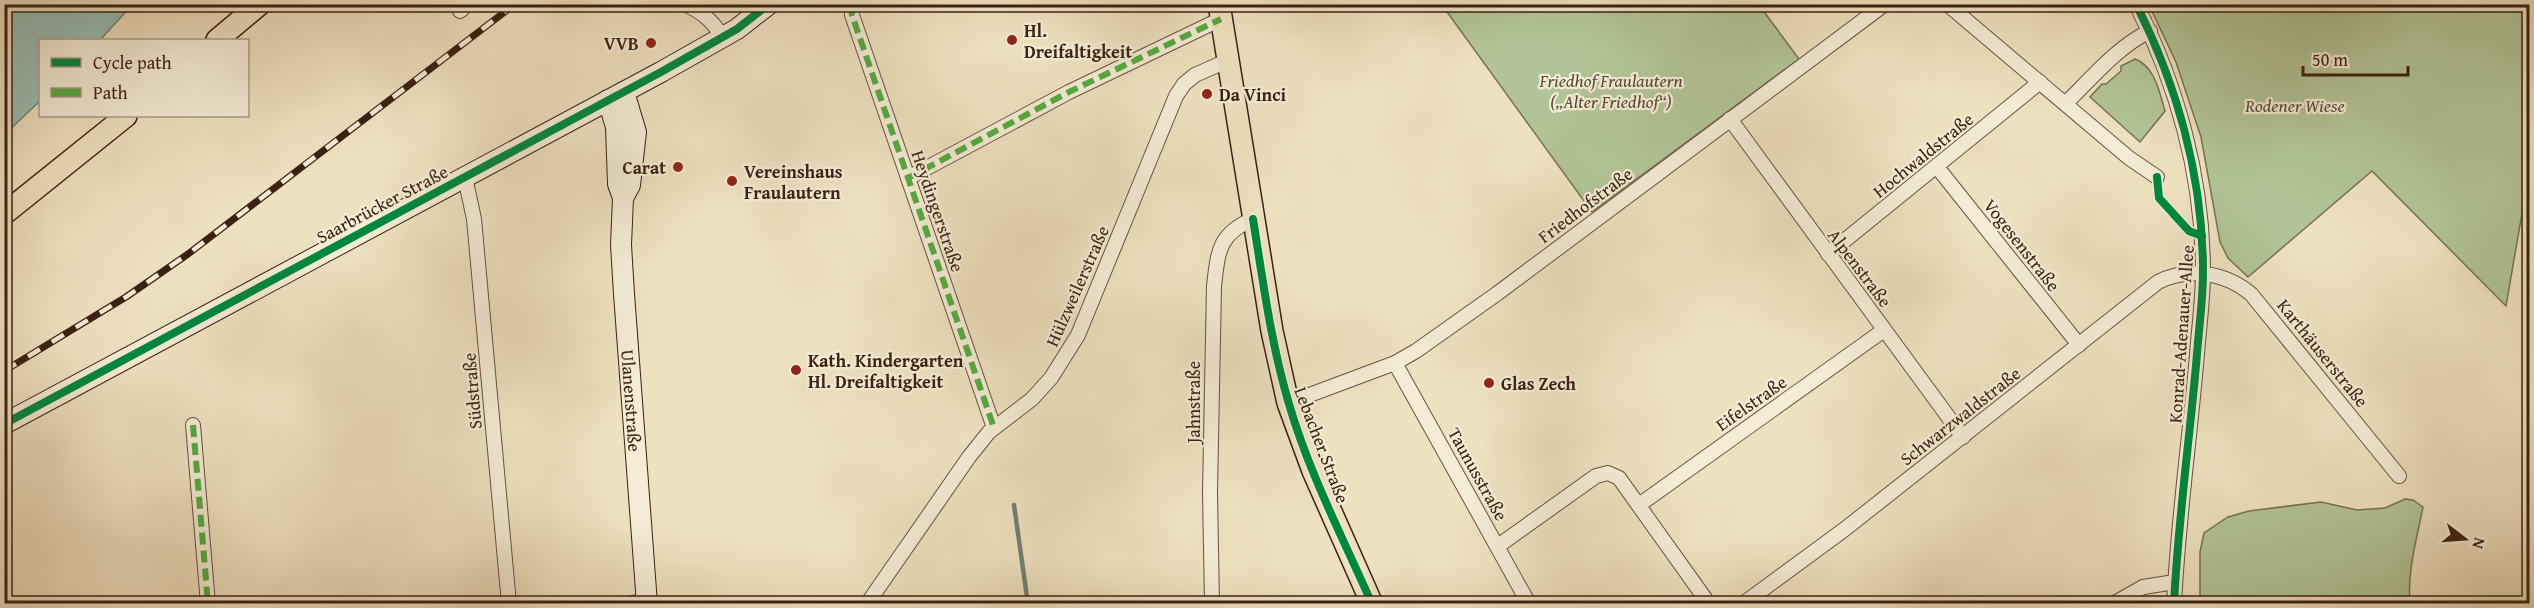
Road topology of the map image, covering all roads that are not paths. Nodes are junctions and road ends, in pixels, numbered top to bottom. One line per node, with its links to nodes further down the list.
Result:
1 (260, 4): 11 (main road)
2 (684, 4): 10 (street)
3 (770, 4): 10 (street, Saarbrücker Straße)
4 (851, 4): 21 (street, Heydingerstraße)
5 (1885, 4): 17 (street, Friedhofstraße)
6 (1947, 4): 13 (street)
7 (2136, 4): 9 (street, Konrad-Adenauer-Allee)
8 (1220, 12): 12 (main road, Lebacher Straße); 21 (street)
9 (2150, 31): 15 (street); 25 (street, Konrad-Adenauer-Allee)
10 (723, 37): 14 (street, Saarbrücker Straße)
11 (218, 39)
12 (1228, 60): 23 (main road, Lebacher Straße); 32 (street, Hülzweilerstraße)
13 (2040, 82): 15 (street); 18 (street, Hochwaldstraße)
14 (616, 96): 19 (street, Saarbrücker Straße); 38 (street, Ulanenstraße)
15 (2066, 104): 20 (street)
16 (125, 117): 22 (main road)
17 (1730, 119): 24 (street, Alpenstraße); 28 (street, Friedhofstraße)
18 (1937, 167): 24 (street, Hochwaldstraße); 27 (street, Vogesenstraße)
19 (465, 177): 30 (street, Saarbrücker Straße); 40 (street, Südstraße)
20 (2157, 177)
21 (908, 178): 32 (street, Heydingerstraße)
22 (4, 214)
23 (1253, 219): 29 (main road, Lebacher Straße); 43 (street, Jahnstraße)
24 (1828, 254): 26 (street, Alpenstraße)
25 (2203, 274): 27 (street, Schwarzwaldstraße); 34 (street, Karthäuserstraße); 37 (street, Konrad-Adenauer-Allee)
26 (1884, 330): 33 (street, Alpenstraße); 35 (street, Eifelstraße)
27 (2079, 345): 33 (street, Schwarzwaldstraße)
28 (1395, 363): 29 (street, Friedhofstraße); 36 (street, Taunusstraße)
29 (1288, 403): 44 (main road, Lebacher Straße)
30 (4, 424)
31 (193, 425): 39 (street)
32 (994, 428): 42 (street, Hülzweilerstraße)
33 (1963, 437): 47 (street, Schwarzwaldstraße)
34 (2399, 476)
35 (1639, 505): 36 (street); 46 (street)
36 (1498, 546): 45 (street, Taunusstraße)
37 (2175, 582): 48 (street); 49 (street, Konrad-Adenauer-Allee)
38 (647, 602): 41 (street)
39 (208, 603)
40 (509, 603)
41 (627, 603)
42 (867, 603)
43 (1212, 603)
44 (1372, 603)
45 (1529, 603)
46 (1709, 603)
47 (1743, 603)
48 (2113, 603)
49 (2175, 603)

